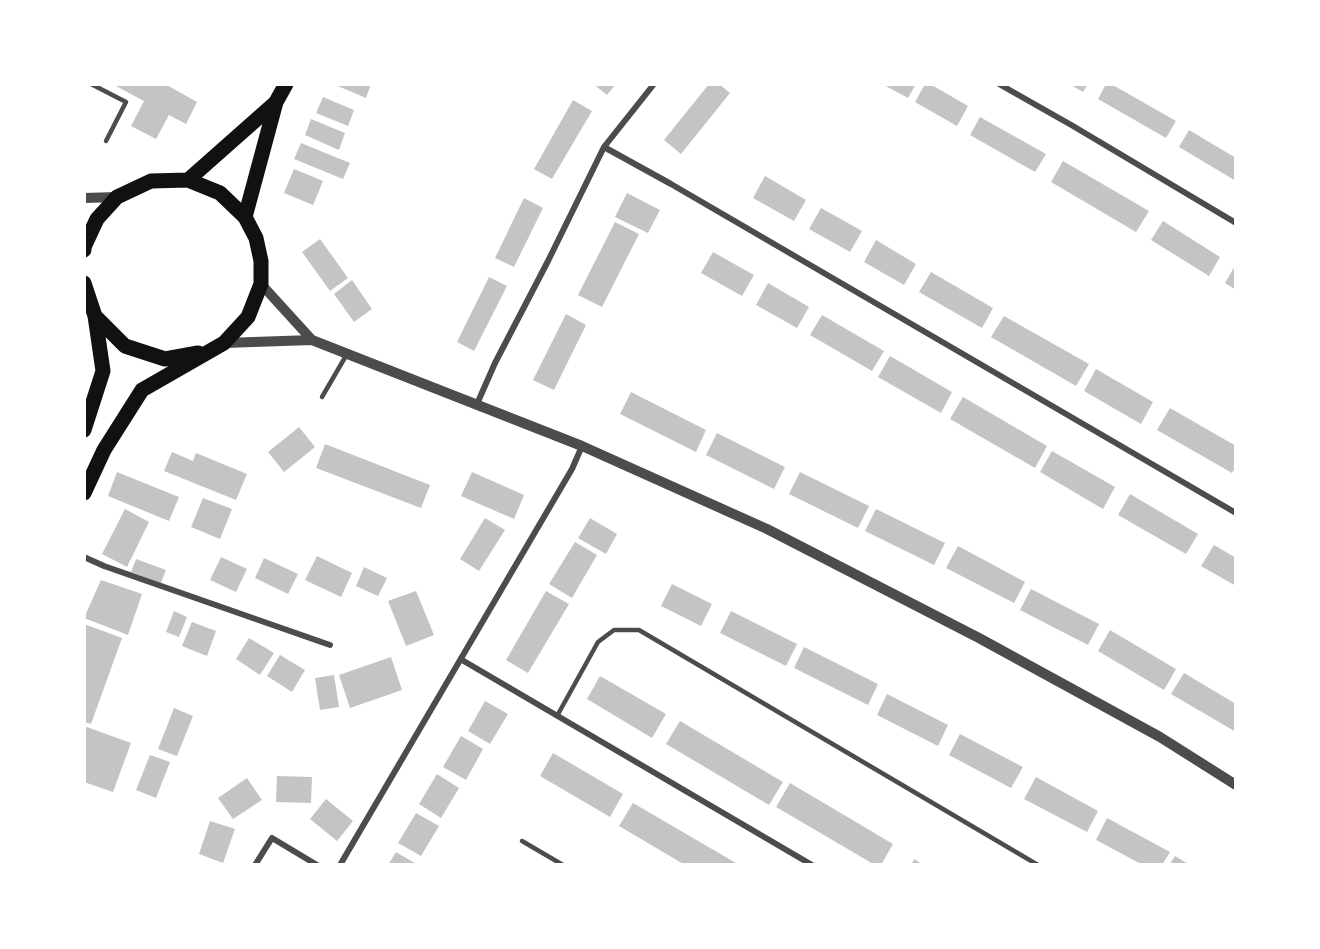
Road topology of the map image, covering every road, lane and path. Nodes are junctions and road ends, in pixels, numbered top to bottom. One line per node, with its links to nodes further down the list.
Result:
1 (91, 84): 6 (lane)
2 (285, 84): 5 (main road)
3 (654, 84): 7 (street)
4 (999, 84): 12 (street)
5 (276, 102): 8 (main road); 11 (main road)
6 (106, 141)
7 (604, 147): 22 (street); 26 (street)
8 (188, 180): 9 (main road); 11 (main road)
9 (117, 197): 10 (street); 13 (main road)
10 (84, 198)
11 (245, 217): 15 (main road)
12 (1236, 223)
13 (84, 250)
14 (84, 283): 16 (main road)
15 (261, 284): 17 (street); 18 (main road)
16 (95, 316): 19 (main road); 23 (main road)
17 (312, 340): 18 (street); 20 (street)
18 (224, 342): 19 (main road)
19 (207, 352): 25 (main road)
20 (347, 354): 21 (lane); 22 (street)
21 (322, 396)
22 (477, 404): 24 (street)
23 (84, 430)
24 (582, 446): 29 (street); 31 (street)
25 (84, 493)
26 (1236, 513)
27 (84, 557): 28 (street)
28 (330, 645)
29 (462, 660): 30 (street); 35 (street)
30 (557, 716): 37 (street); 38 (lane)
31 (1236, 785)
32 (522, 841): 36 (lane)
33 (255, 865): 34 (street)
34 (317, 865)
35 (340, 865)
36 (563, 865)
37 (812, 865)
38 (1038, 865)

